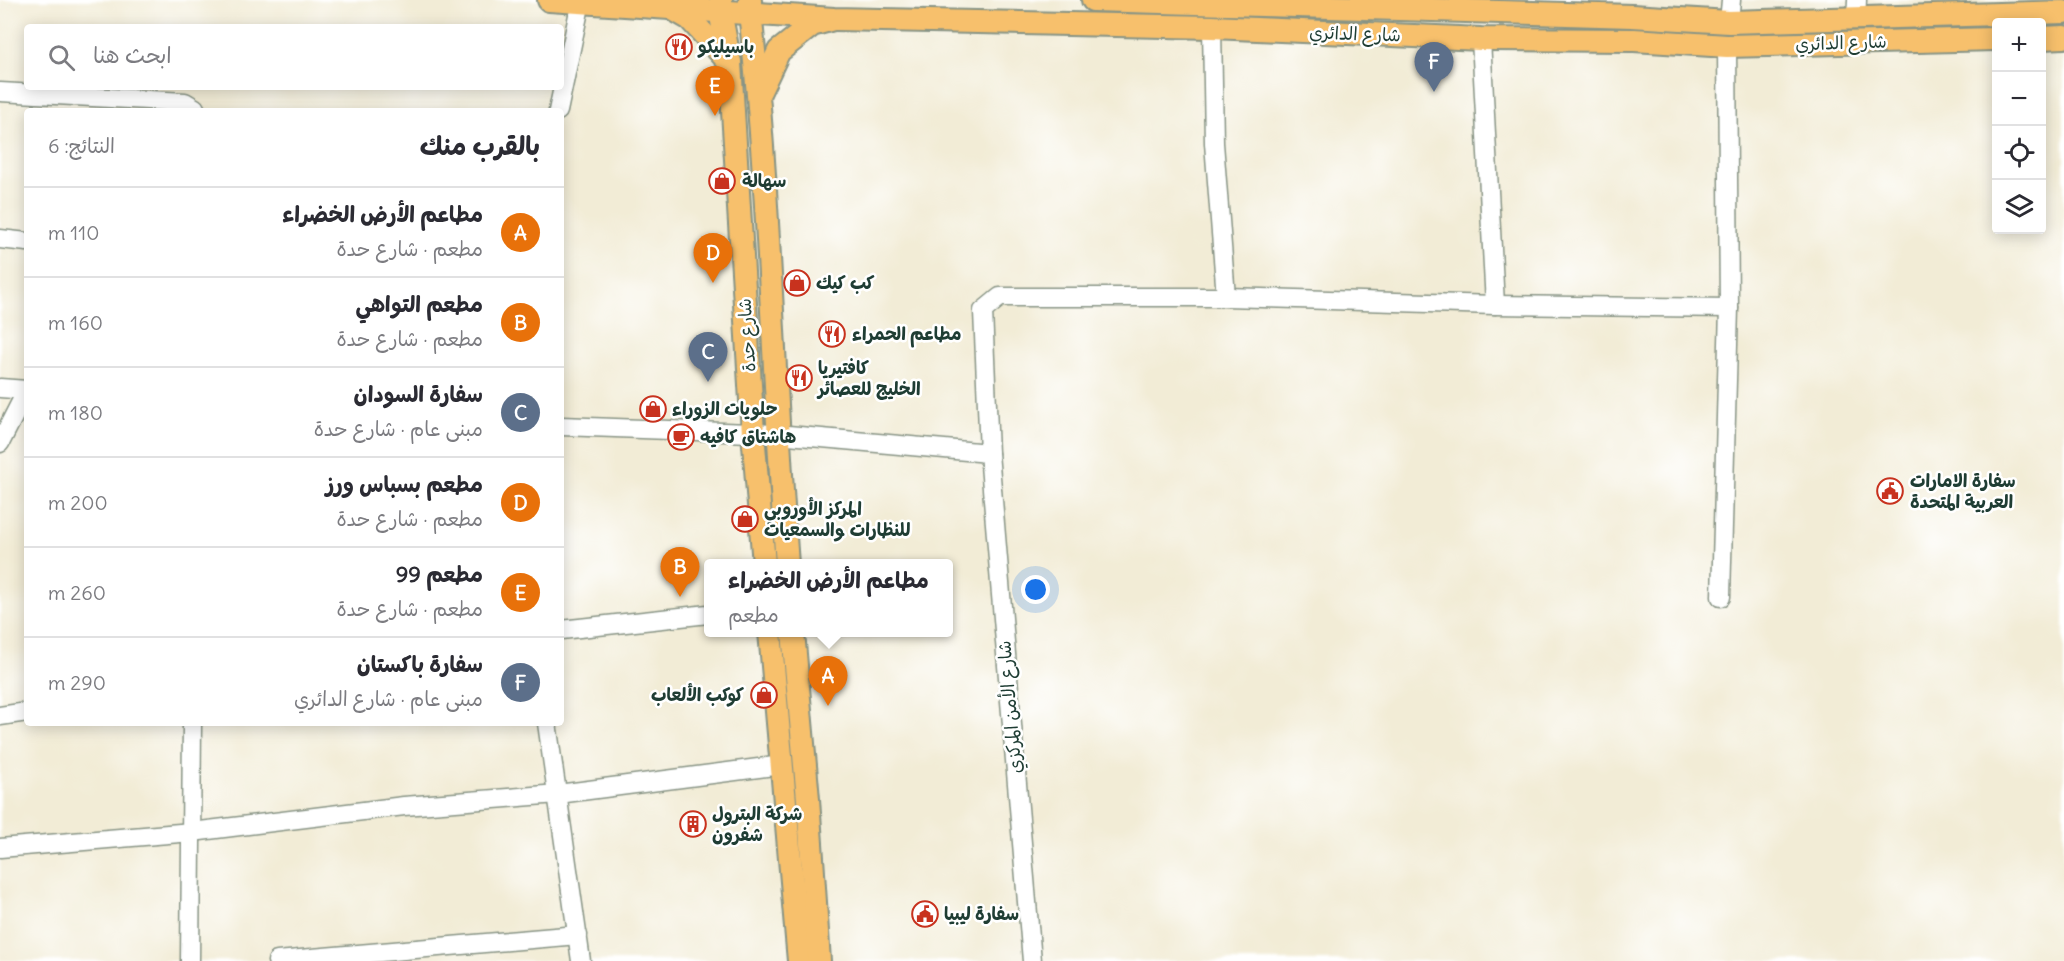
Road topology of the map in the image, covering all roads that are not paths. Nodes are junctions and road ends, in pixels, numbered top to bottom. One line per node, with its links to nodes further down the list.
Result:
1 (549, 0): 4 (main road, شارع الدائري)
2 (1093, 0): 3 (main road, شارع الدائري)
3 (1119, 0): 7 (main road, شارع الدائري)
4 (581, 1): 8 (main road, شارع الدائري); 22 (street)
5 (721, 5): 6 (main road, شارع الدائري); 8 (main road, شارع الدائري); 21 (main road, شارع حدة)
6 (750, 6): 14 (main road, شارع الدائري); 25 (main road, شارع حدة)
7 (1484, 6): 9 (main road, شارع الدائري)
8 (671, 8): 21 (main road)
9 (1633, 8): 12 (main road, شارع الدائري)
10 (1953, 8): 11 (main road, شارع الدائري); 13 (main road, شارع الدائري)
11 (1857, 10): 12 (main road, شارع الدائري)
12 (1730, 11): 20 (main road)
13 (2064, 12)
14 (834, 19): 15 (main road, شارع الدائري); 25 (main road)
15 (1212, 27): 18 (main road, شارع الدائري); 30 (street)
16 (2064, 37): 17 (main road)
17 (2046, 38)
18 (1481, 39): 20 (main road, شارع الدائري); 31 (street)
19 (1992, 39): 20 (main road, شارع الدائري)
20 (1727, 46): 32 (street)
21 (730, 63): 37 (main road, شارع حدة)
22 (564, 82)
23 (562, 90): 27 (street)
24 (0, 92): 26 (street)
25 (759, 95): 38 (main road, شارع حدة)
26 (195, 108)
27 (559, 108)
28 (0, 239): 29 (street)
29 (24, 242)
30 (1226, 297): 31 (street); 40 (street, شارع الأمن المركزي)
31 (1496, 305): 32 (street)
32 (1729, 308): 43 (street)
33 (0, 388): 34 (street)
34 (24, 390)
35 (24, 396): 39 (street)
36 (564, 426): 37 (street)
37 (753, 434): 38 (street); 41 (main road, شارع حدة)
38 (777, 434): 40 (street); 42 (main road, شارع حدة)
39 (0, 443)
40 (989, 453): 63 (street, شارع الأمن المركزي)
41 (764, 559)
42 (787, 559)
43 (1721, 597)
44 (704, 614): 45 (street)
45 (564, 630)
46 (770, 637): 52 (main road)
47 (793, 637): 62 (main road)
48 (24, 712): 49 (street)
49 (0, 716)
50 (192, 726): 54 (street)
51 (548, 726): 53 (street)
52 (782, 765): 53 (street); 61 (main road)
53 (558, 794): 54 (street); 56 (street)
54 (192, 832): 55 (street); 58 (street)
55 (0, 848)
56 (578, 935): 57 (street); 60 (street)
57 (360, 958): 59 (street)
58 (189, 961)
59 (277, 961)
60 (581, 961)
61 (799, 961)
62 (819, 961)
63 (1032, 961)

